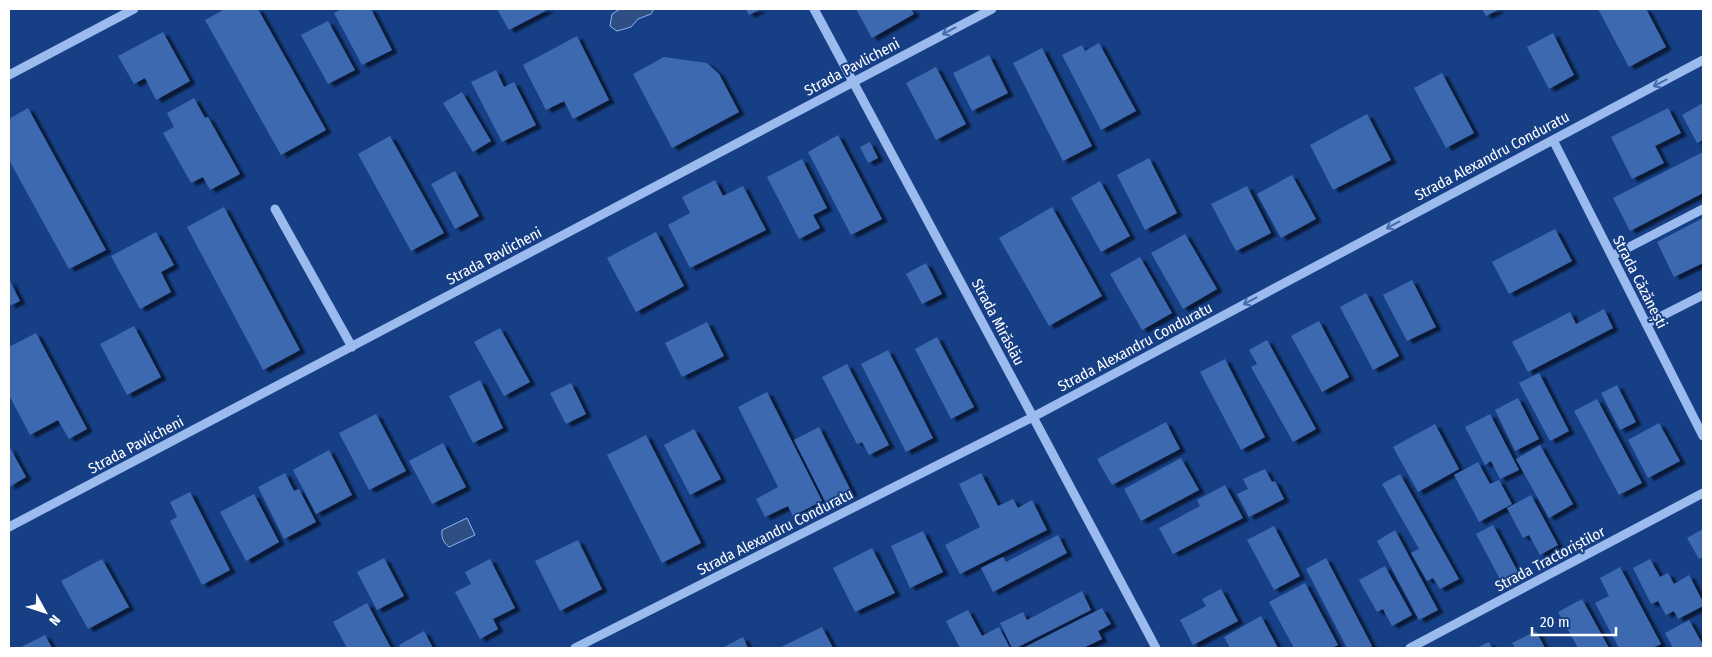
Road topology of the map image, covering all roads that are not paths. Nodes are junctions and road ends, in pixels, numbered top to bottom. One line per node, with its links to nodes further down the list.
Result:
1 (134, 9): 5 (street)
2 (814, 9): 6 (street, Strada Mirăslău)
3 (992, 9): 6 (street, Strada Pavlicheni, one-way to 6)
4 (1703, 60): 7 (street, Strada Alexandru Conduratu, one-way to 7)
5 (9, 75)
6 (853, 81): 13 (street, Strada Pavlicheni); 14 (street, Strada Mirăslău)
7 (1553, 140): 10 (street, Strada Căzănești); 14 (street, Strada Alexandru Conduratu, one-way to 14)
8 (275, 209): 13 (street)
9 (1703, 209): 10 (street)
10 (1612, 256): 12 (street, Strada Căzănești)
11 (1703, 295): 12 (street)
12 (1646, 324): 15 (street, Strada Căzănești)
13 (352, 347): 17 (street, Strada Pavlicheni)
14 (1033, 417): 18 (street, Strada Alexandru Conduratu); 19 (street, Strada Mirăslău)
15 (1703, 436)
16 (1703, 493): 20 (street, Strada Tractoriștilor)
17 (9, 527)
18 (575, 648)
19 (1156, 648)
20 (1410, 648)

